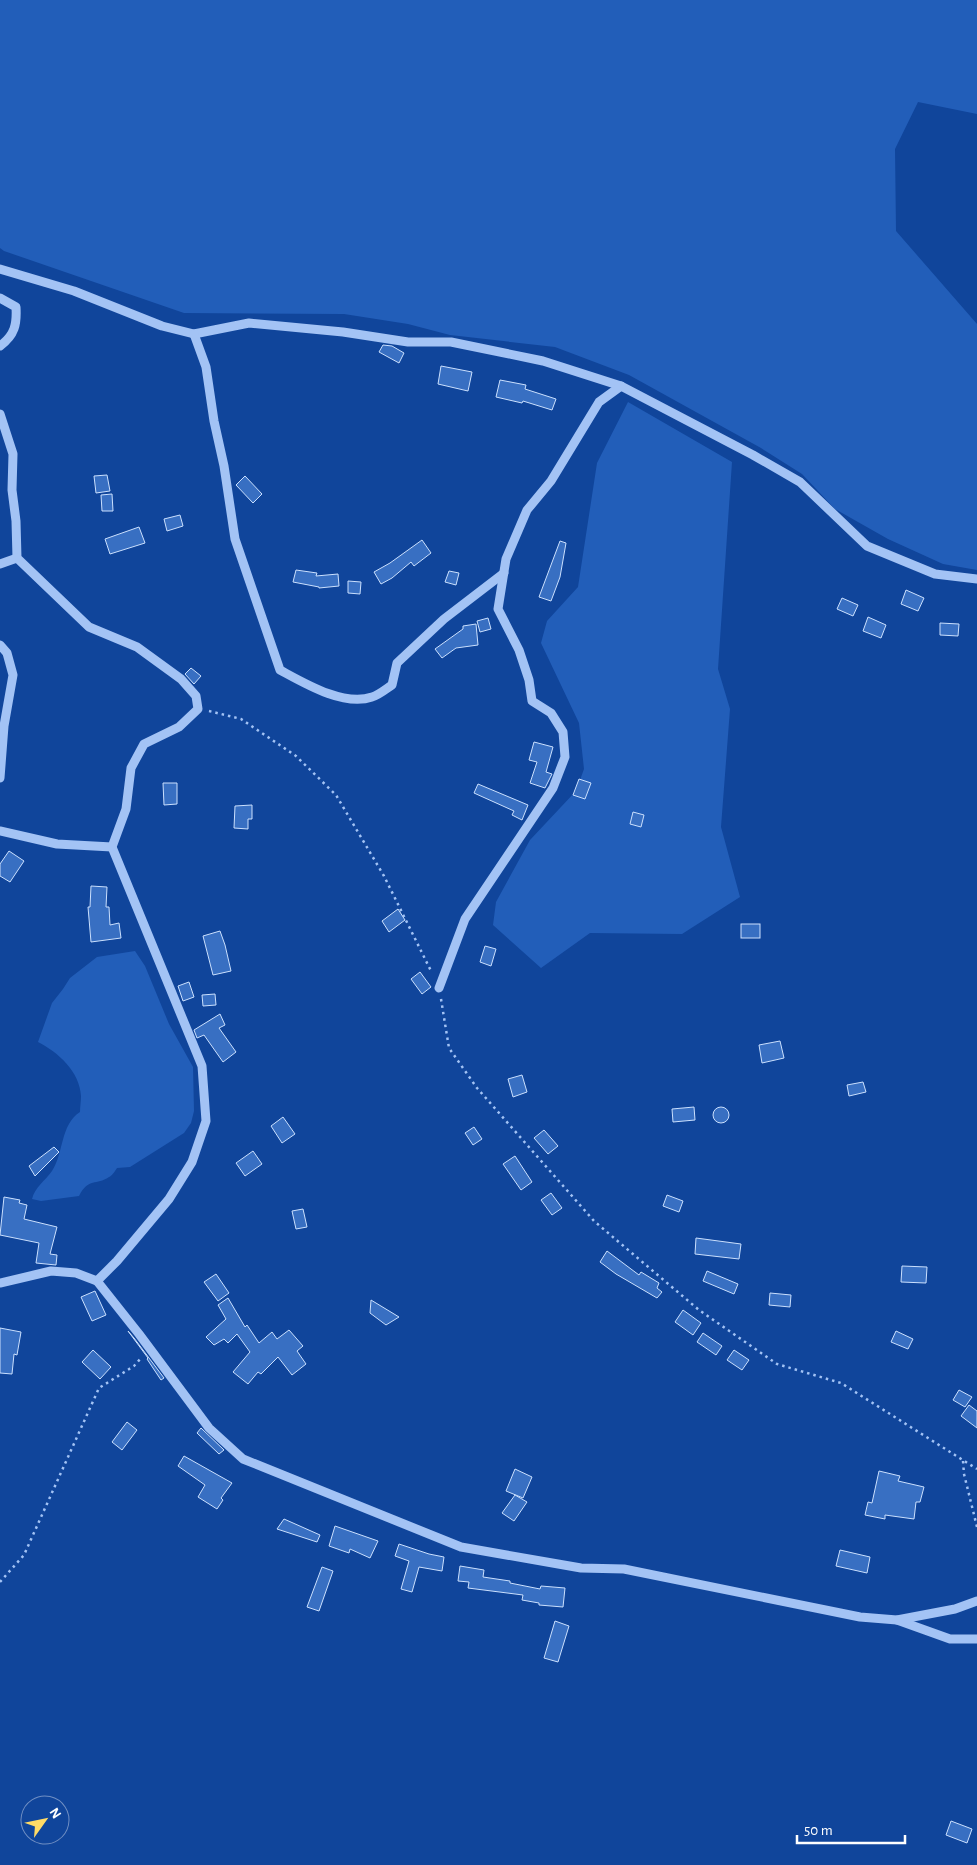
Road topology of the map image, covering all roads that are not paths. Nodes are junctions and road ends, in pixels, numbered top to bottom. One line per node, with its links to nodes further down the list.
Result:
1 (0, 270): 3 (street)
2 (0, 298): 4 (street)
3 (194, 334): 5 (street); 9 (street)
4 (0, 346)
5 (621, 386): 9 (street); 10 (street)
6 (0, 414): 7 (street)
7 (17, 558): 8 (street); 14 (street)
8 (0, 564)
9 (504, 574): 15 (street)
10 (977, 579)
11 (0, 645): 12 (street)
12 (0, 778)
13 (0, 831): 14 (street)
14 (112, 847): 16 (street)
15 (439, 988)
16 (97, 1281): 17 (street); 19 (street)
17 (0, 1283)
18 (977, 1601): 19 (street)
19 (897, 1620): 20 (street)
20 (977, 1639)

